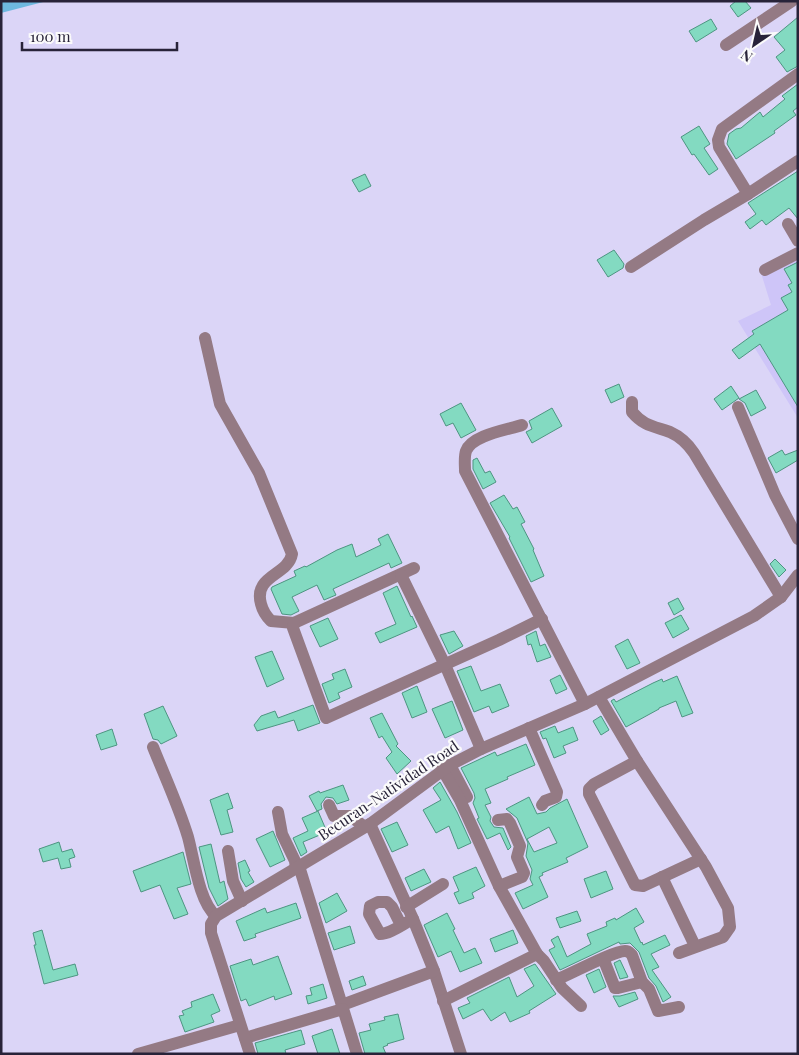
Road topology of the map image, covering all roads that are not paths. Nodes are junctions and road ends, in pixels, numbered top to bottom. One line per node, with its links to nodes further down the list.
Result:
1 (792, 1): 2 (street)
2 (726, 45)
3 (798, 74): 5 (street)
4 (798, 161): 5 (street)
5 (748, 194): 9 (street)
6 (788, 224): 7 (street)
7 (798, 241)
8 (798, 253): 10 (street)
9 (630, 267)
10 (765, 270)
11 (205, 338): 21 (street)
12 (632, 402): 19 (street)
13 (738, 407): 15 (street)
14 (522, 425): 20 (street)
15 (798, 540)
16 (414, 568): 17 (street)
17 (401, 575): 21 (street); 22 (street)
18 (798, 575): 19 (street, Becuran-Natividad Road)
19 (781, 597): 23 (street, Becuran-Natividad Road)
20 (542, 619): 22 (street); 24 (street)
21 (294, 623): 22 (street)
22 (445, 665): 27 (street)
23 (599, 697): 24 (street, Becuran-Natividad Road); 28 (street)
24 (585, 704): 25 (street, Becuran-Natividad Road)
25 (529, 728): 27 (street, Becuran-Natividad Road); 31 (street)
26 (154, 747): 43 (street)
27 (481, 749): 29 (street, Becuran-Natividad Road)
28 (637, 761): 36 (street); 38 (street)
29 (446, 767): 34 (street, Becuran-Natividad Road); 40 (street)
30 (329, 804): 34 (street)
31 (542, 805)
32 (278, 812): 37 (street)
33 (498, 820): 40 (street)
34 (367, 826): 37 (street, Becuran-Natividad Road); 42 (street)
35 (228, 852): 41 (street)
36 (701, 859): 38 (street); 44 (street)
37 (298, 868): 41 (street, Becuran-Natividad Road); 53 (street)
38 (662, 877): 44 (street)
39 (443, 884): 42 (street)
40 (499, 886): 46 (street)
41 (242, 901): 43 (street, Becuran-Natividad Road)
42 (406, 907): 48 (street)
43 (216, 916): 55 (street)
44 (695, 946): 45 (street)
45 (679, 953)
46 (537, 954): 49 (street); 51 (street)
47 (603, 958): 49 (street); 50 (street); 50 (street)
48 (434, 971): 51 (street); 53 (street)
49 (556, 980): 52 (street)
50 (642, 982): 54 (street)
51 (443, 1001): 61 (street)
52 (581, 1006)
53 (343, 1007): 56 (street); 60 (street)
54 (679, 1007)
55 (240, 1025): 56 (street); 57 (street)
56 (245, 1038): 59 (street)
57 (151, 1052): 58 (street)
58 (138, 1054)
59 (250, 1054)
60 (357, 1054)
61 (461, 1054)

